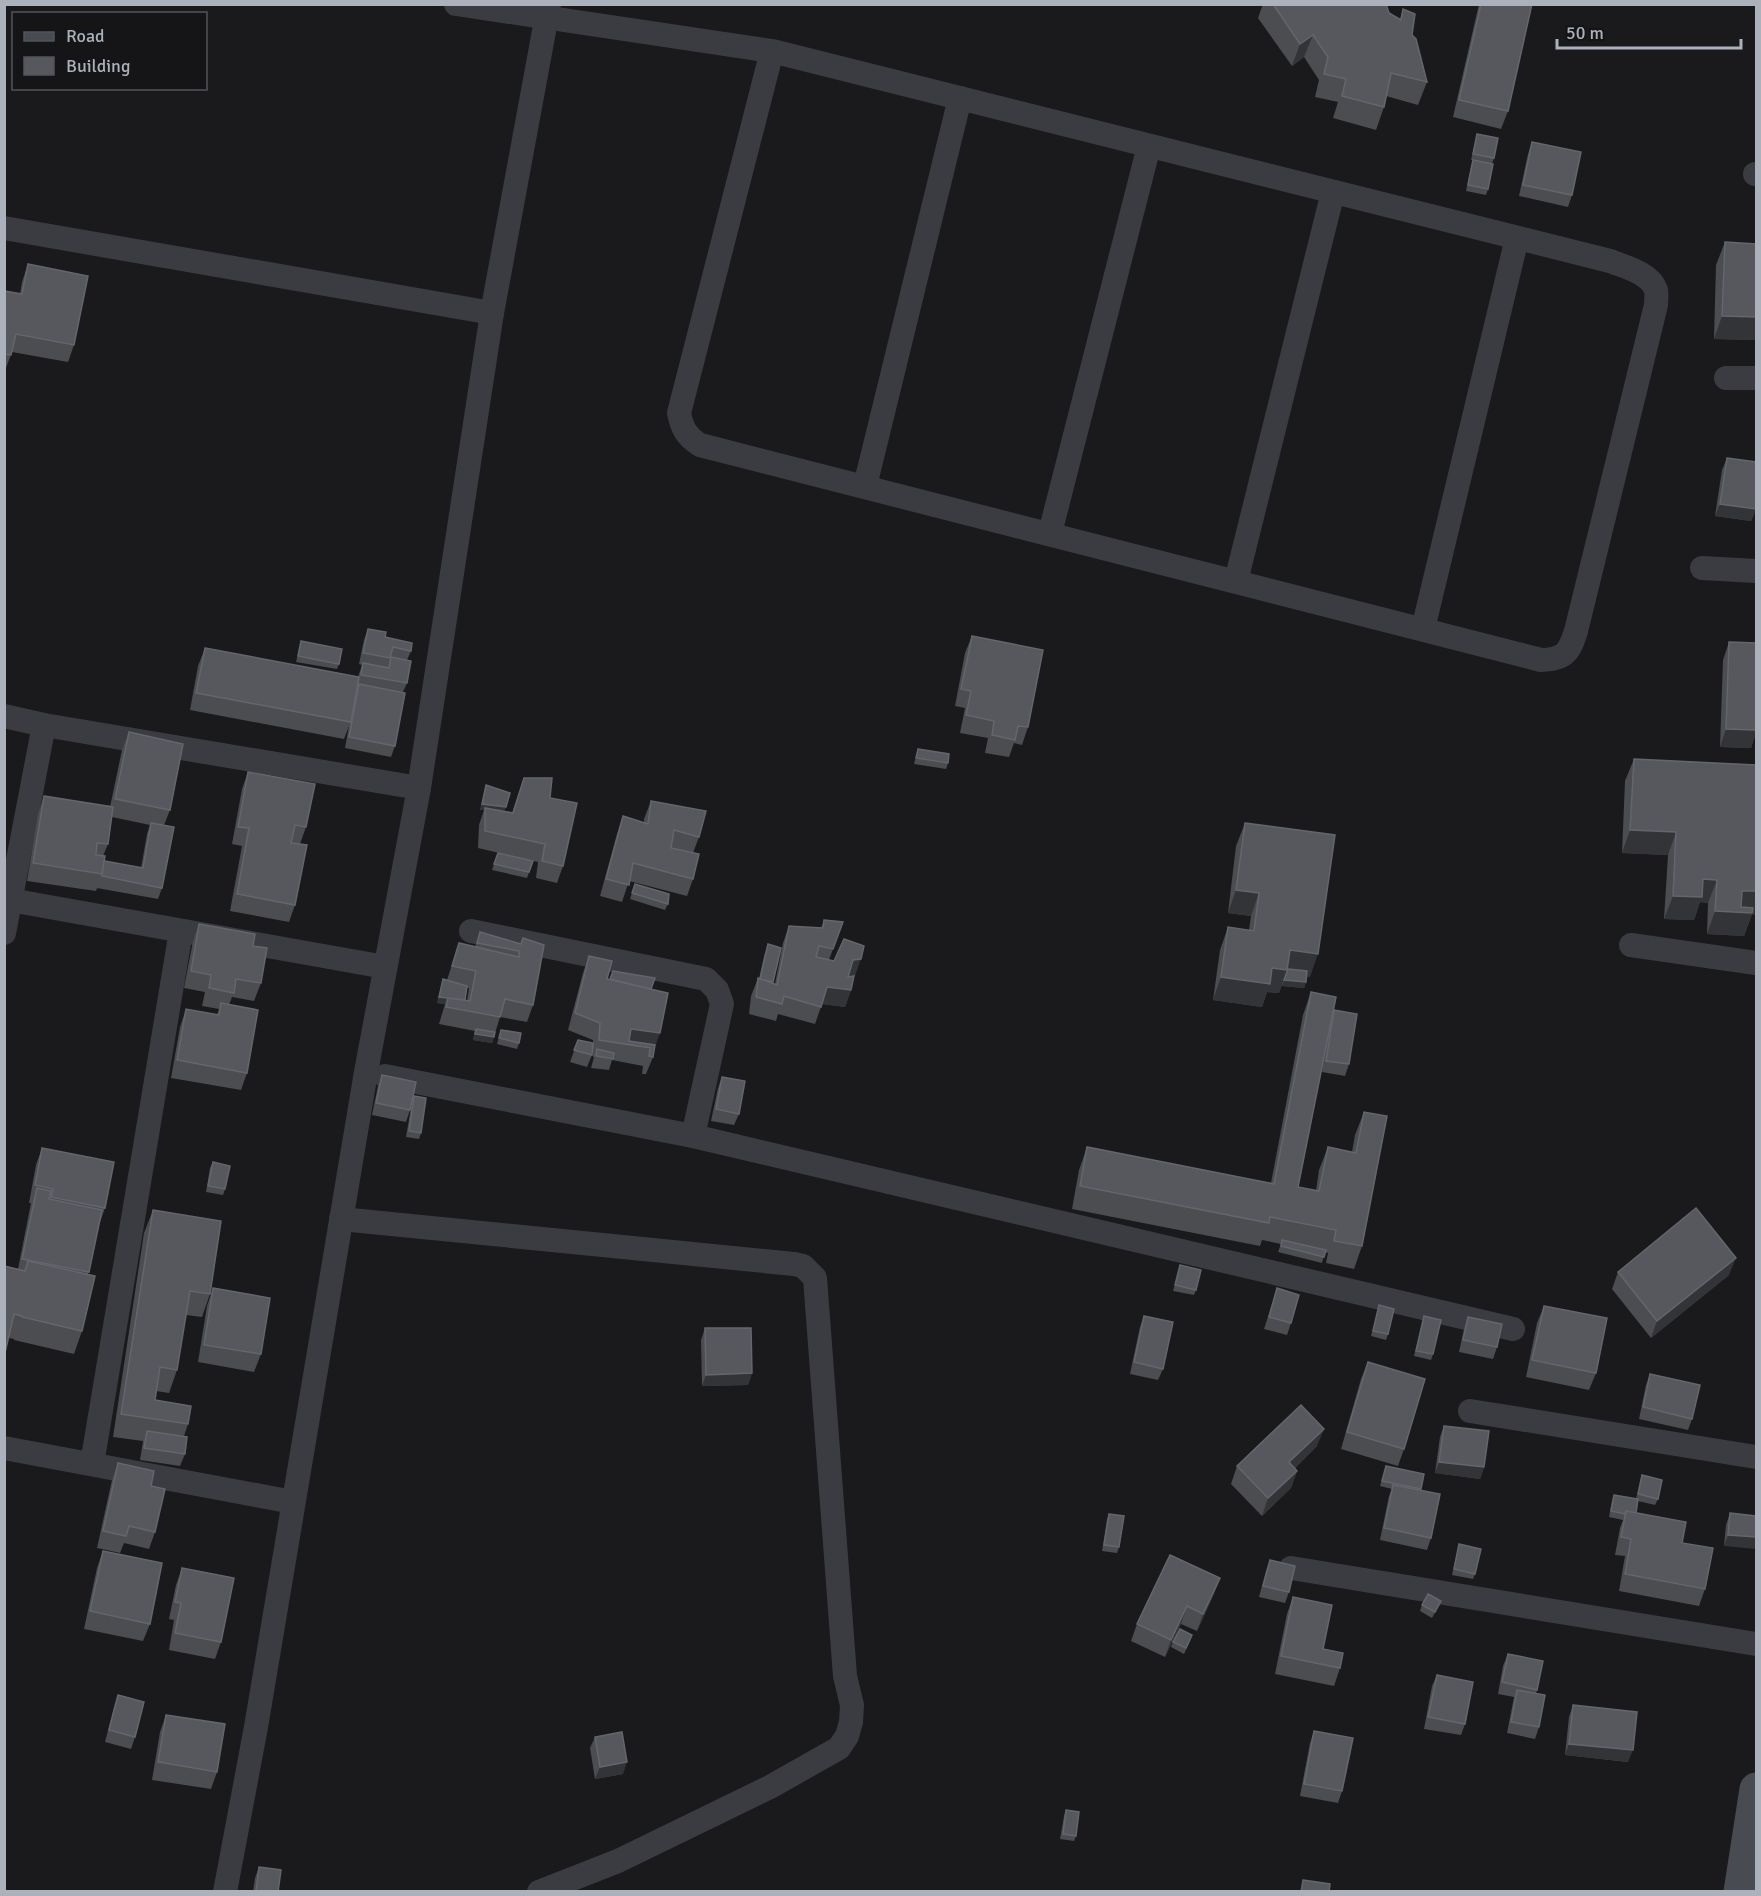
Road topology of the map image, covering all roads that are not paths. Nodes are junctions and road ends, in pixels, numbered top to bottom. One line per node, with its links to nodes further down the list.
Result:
1 (456, 4): 2 (street)
2 (548, 11): 3 (street); 9 (street)
3 (772, 51): 4 (street); 12 (street)
4 (960, 98): 5 (street); 12 (street)
5 (1149, 146): 6 (street); 13 (street)
6 (1334, 192): 8 (street); 16 (street)
7 (4, 228): 9 (street)
8 (1517, 238): 17 (street); 17 (street)
9 (492, 313): 20 (street)
10 (1726, 378): 11 (street)
11 (1756, 378)
12 (865, 486): 13 (street)
13 (1050, 533): 16 (street)
14 (1702, 568): 15 (street)
15 (1756, 571)
16 (1236, 581): 17 (street)
17 (1423, 629)
18 (4, 716): 19 (street)
19 (44, 725): 20 (street); 21 (street)
20 (418, 788): 27 (street)
21 (10, 900): 22 (street); 24 (street)
22 (181, 931): 27 (street); 35 (street)
23 (471, 931): 29 (street)
24 (4, 933)
25 (1631, 945): 26 (street)
26 (1756, 963)
27 (385, 967): 28 (street)
28 (366, 1072): 29 (street); 30 (street)
29 (693, 1137): 31 (street)
30 (341, 1219): 36 (street); 41 (street)
31 (1513, 1329)
32 (1470, 1411): 34 (street)
33 (4, 1448): 35 (street)
34 (1756, 1457)
35 (92, 1464): 36 (street)
36 (293, 1502): 40 (street)
37 (1291, 1568): 38 (street)
38 (1756, 1644)
39 (1756, 1789): 42 (main road)
40 (225, 1892)
41 (539, 1892)
42 (1740, 1892)

